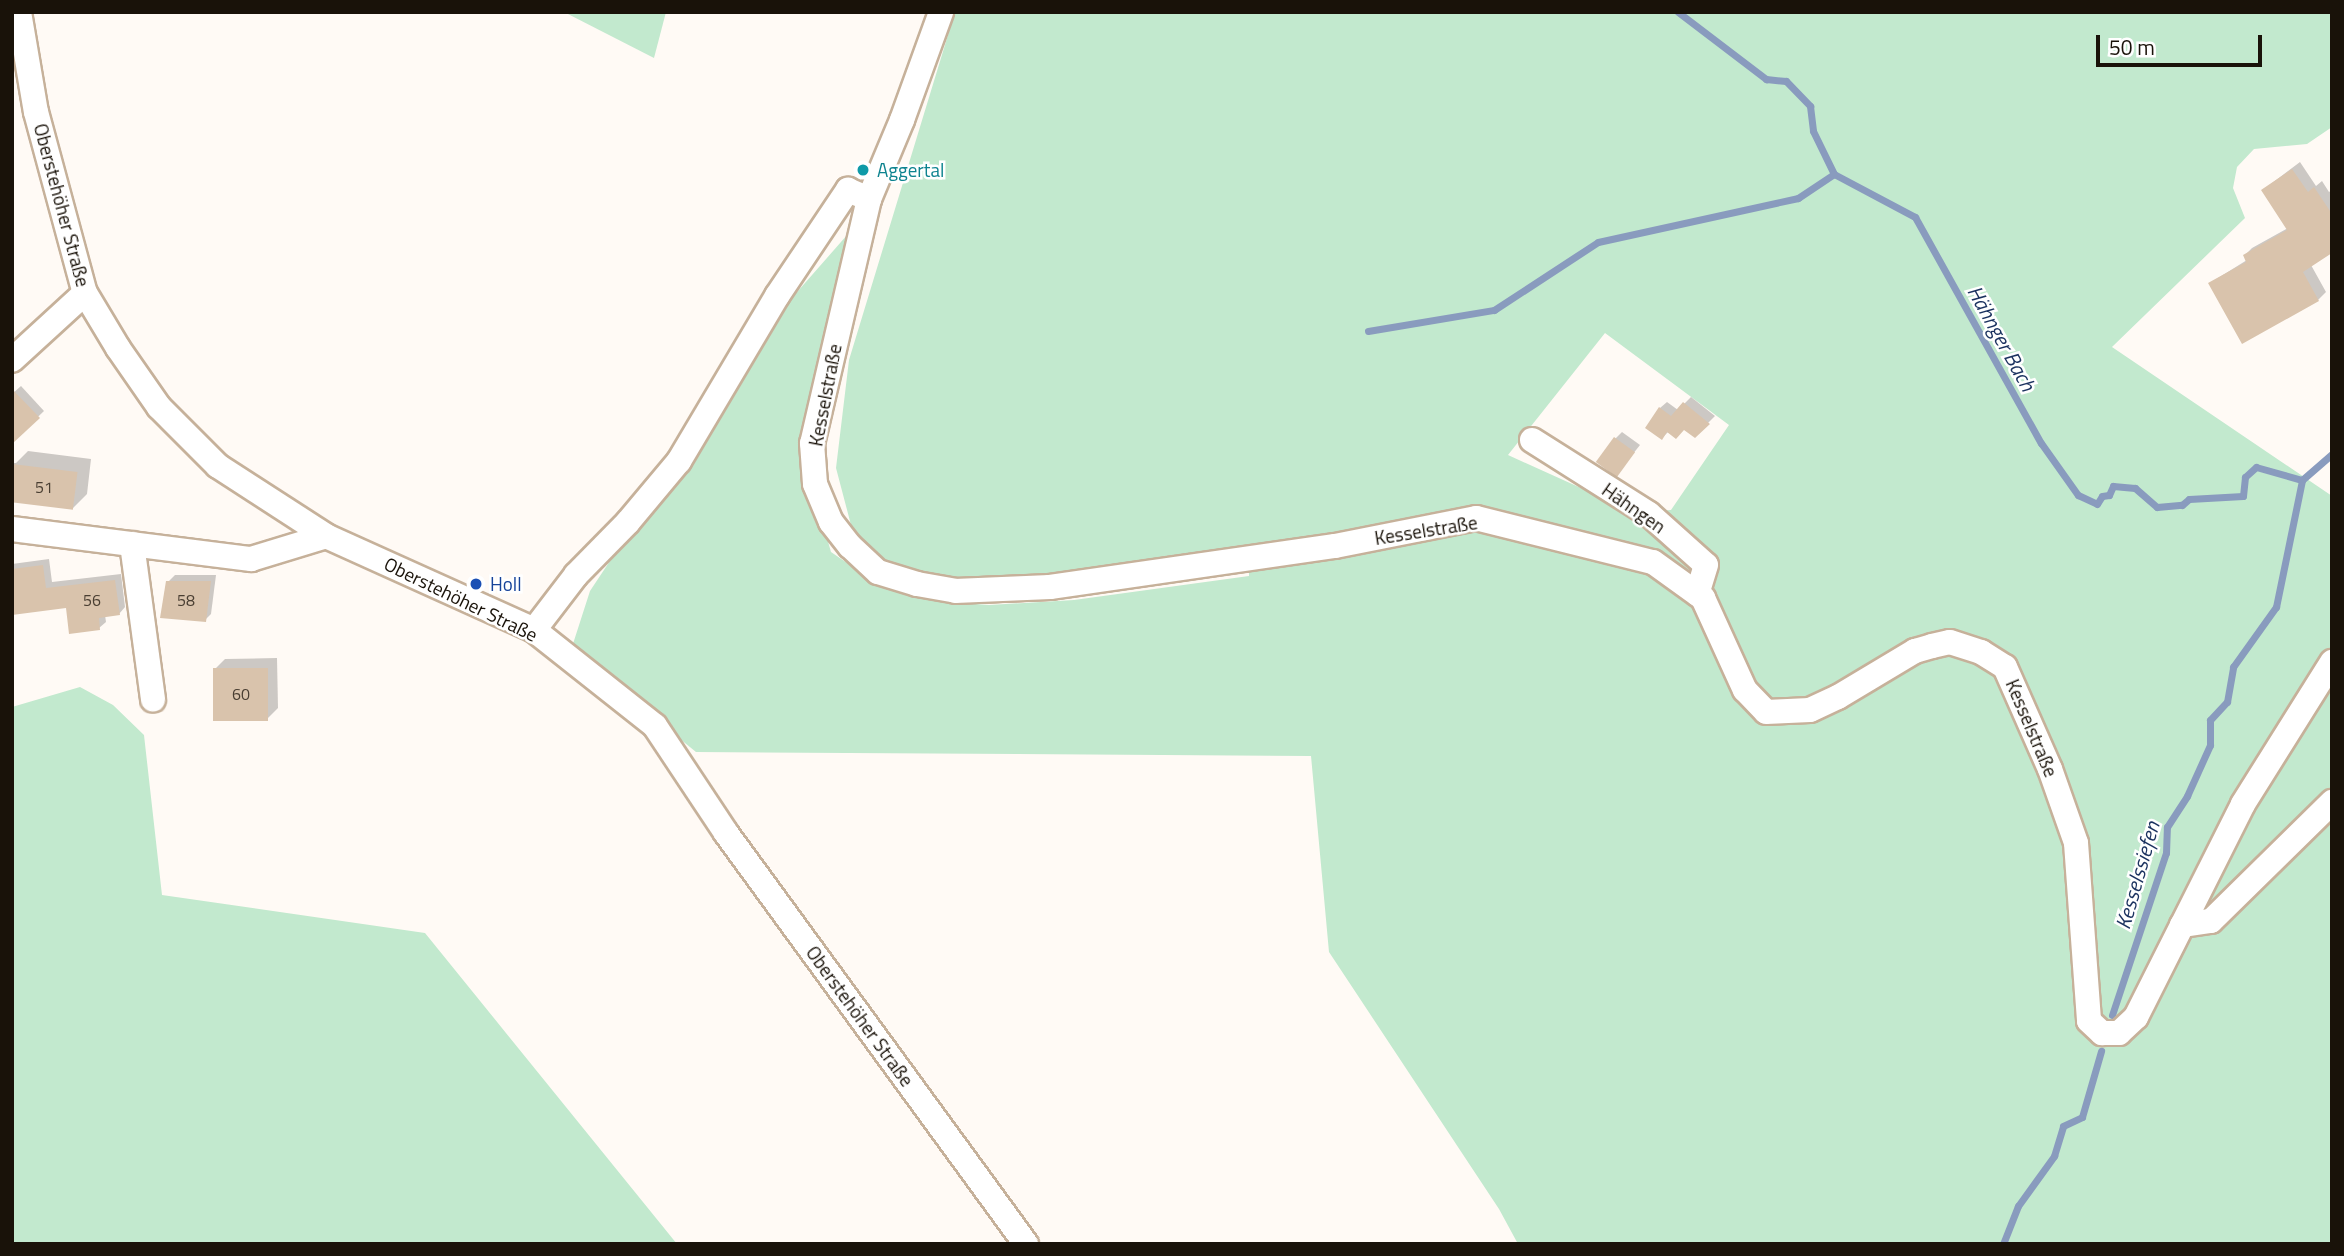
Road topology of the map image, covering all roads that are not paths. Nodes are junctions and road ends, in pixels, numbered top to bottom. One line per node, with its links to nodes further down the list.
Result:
1 (19, 12): 4 (street, Oberstehöher Straße)
2 (941, 12): 3 (street, Kesselstraße)
3 (869, 199): 10 (street, Kesselstraße); 11 (street)
4 (85, 293): 5 (street); 8 (street, Oberstehöher Straße)
5 (12, 360)
6 (1532, 440): 10 (street, Hähngen)
7 (12, 529): 9 (street)
8 (326, 536): 9 (street); 11 (street, Oberstehöher Straße)
9 (132, 544): 13 (street)
10 (1697, 594): 15 (street, Kesselstraße)
11 (534, 630): 16 (street, Oberstehöher Straße)
12 (2332, 662): 15 (street, Kesselstraße)
13 (153, 700)
14 (2332, 802): 15 (street)
15 (2182, 925)
16 (1026, 1244)

